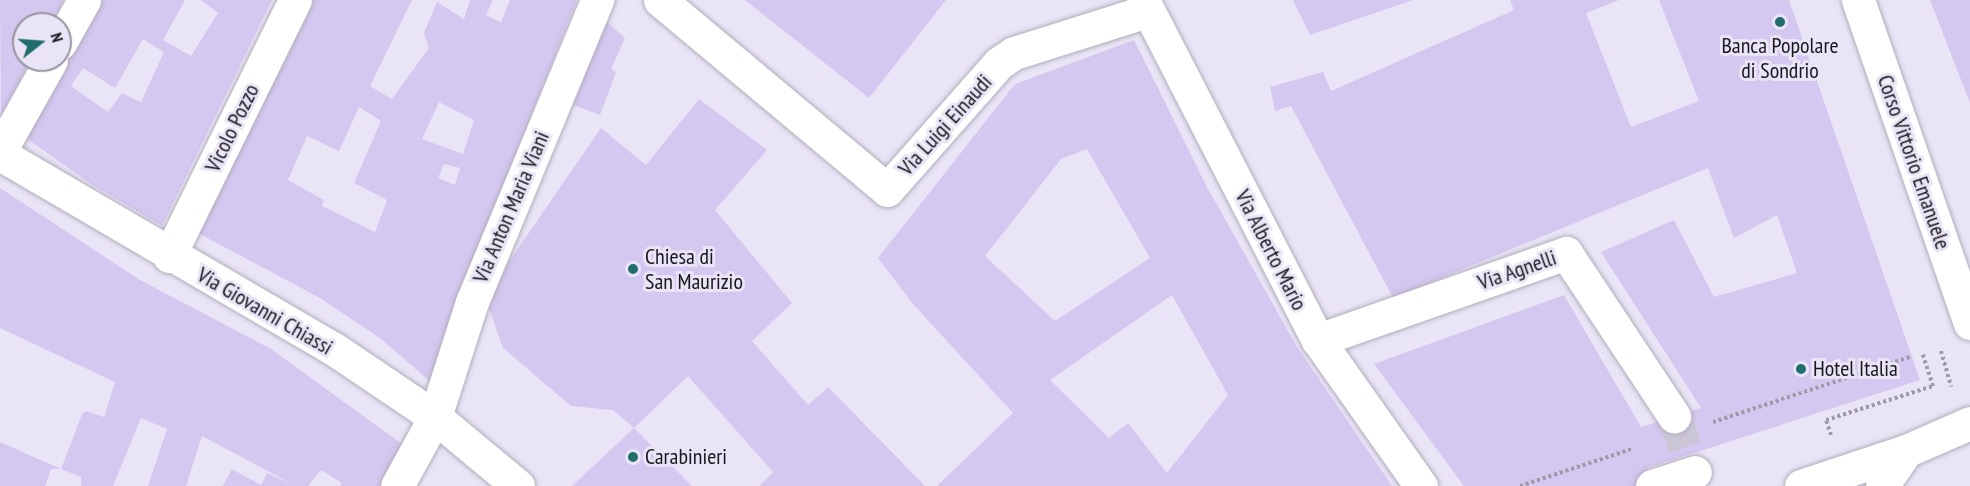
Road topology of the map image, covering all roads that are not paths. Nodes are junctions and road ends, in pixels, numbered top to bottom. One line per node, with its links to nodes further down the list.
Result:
1 (84, 0): 7 (street)
2 (295, 0): 10 (street, Vicolo Pozzo)
3 (597, 0): 13 (street, Via Anton Maria Viani)
4 (660, 0): 6 (street, Via Luigi Einaudi)
5 (1858, 0): 11 (street, Corso Vittorio Emanuele)
6 (1145, 5): 12 (street, Via Alberto Mario)
7 (72, 22)
8 (44, 72): 9 (street)
9 (0, 152): 10 (street, Via Giovanni Chiassi)
10 (169, 256): 13 (street, Via Giovanni Chiassi)
11 (1970, 323)
12 (1318, 340): 14 (street, Via Agnelli); 20 (street, Via Alberto Mario)
13 (435, 417): 18 (street, Via Anton Maria Viani); 19 (street, Via Giovanni Chiassi)
14 (1674, 417)
15 (1970, 423): 16 (street)
16 (1906, 451): 22 (street); 23 (street)
17 (1695, 471): 21 (street)
18 (397, 486)
19 (518, 486)
20 (1421, 486)
21 (1652, 486)
22 (1801, 486)
23 (1882, 486)

